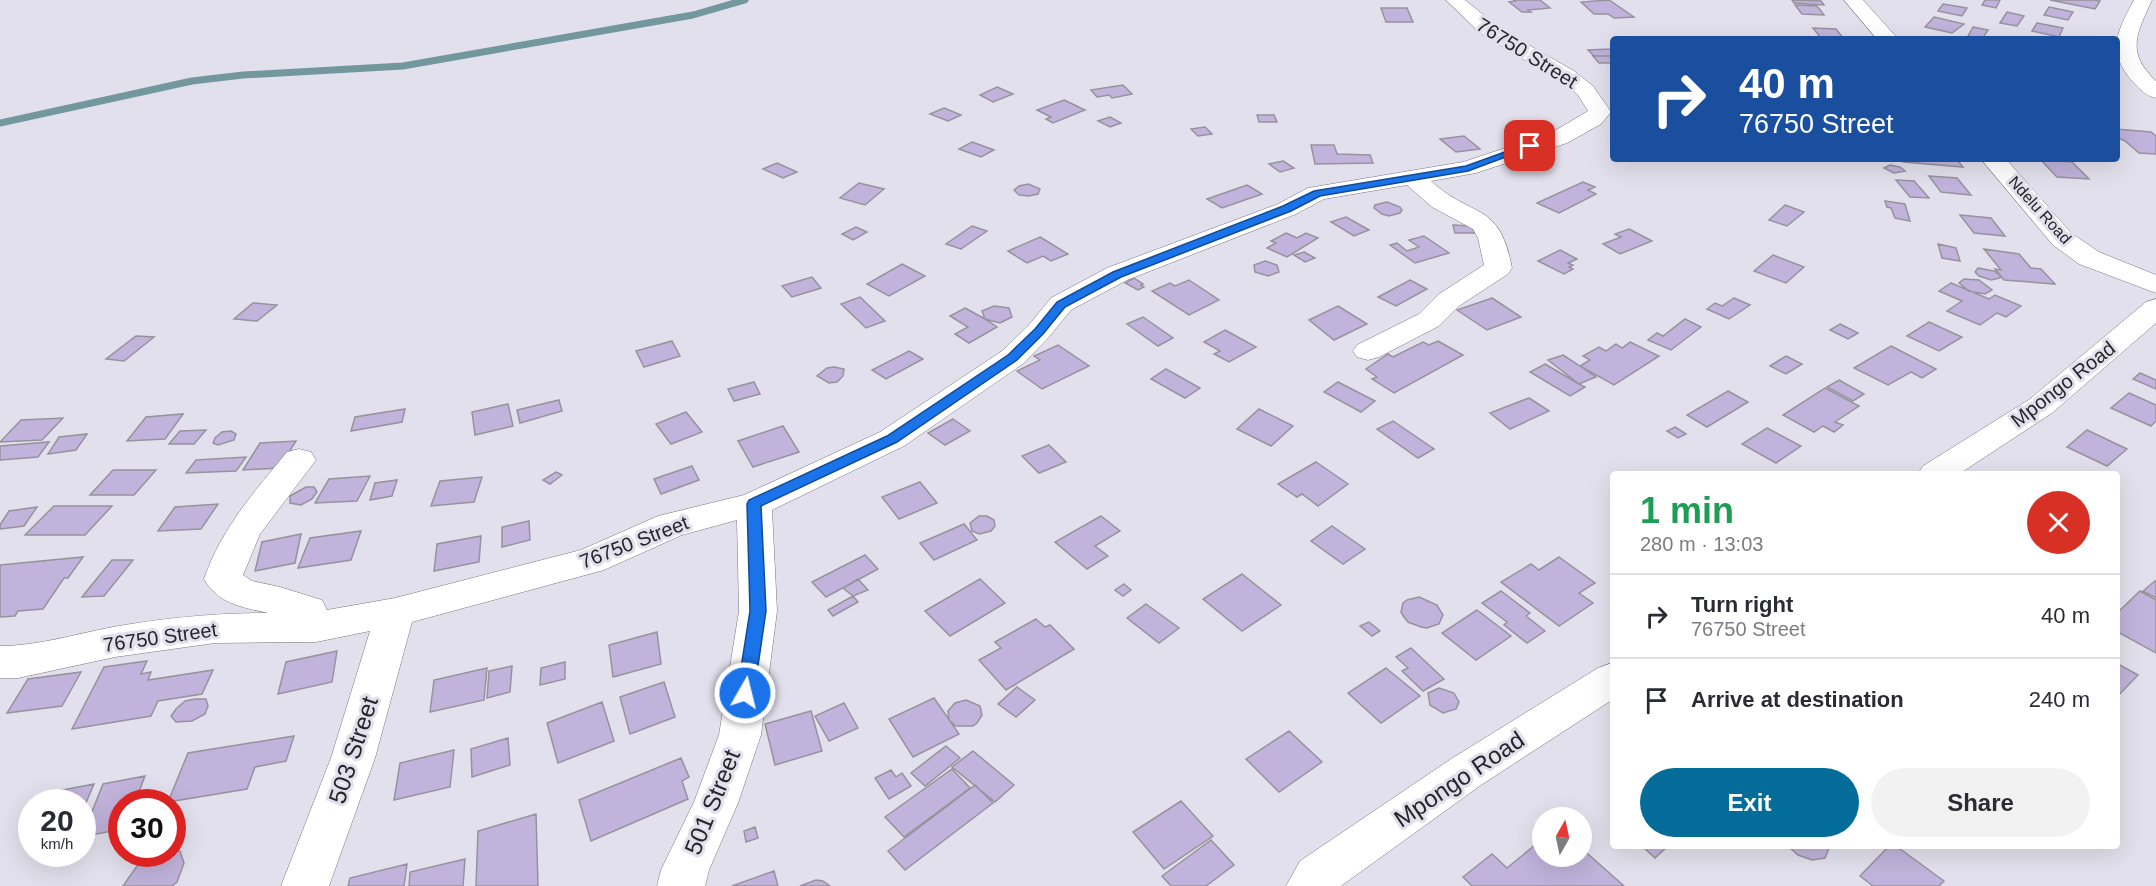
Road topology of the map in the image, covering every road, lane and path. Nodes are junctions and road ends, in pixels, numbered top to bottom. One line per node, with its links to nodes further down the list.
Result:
1 (1455, 0): 7 (street, 76750 Street)
2 (1853, 0): 4 (street)
3 (2143, 0): 5 (street)
4 (1887, 36)
5 (2156, 92)
6 (1996, 162): 8 (street, Ndelu Road)
7 (1412, 177): 10 (street); 13 (street, 76750 Street)
8 (2156, 285)
9 (2156, 308): 12 (street, Mpongo Road)
10 (1368, 351)
11 (299, 460): 15 (street)
12 (1940, 471)
13 (754, 504): 14 (street, 76750 Street); 19 (street, 501 Street)
14 (395, 612): 15 (street, 76750 Street); 18 (street, 503 Street)
15 (316, 627): 16 (street, 76750 Street)
16 (0, 662)
17 (1610, 680): 20 (street, Mpongo Road)
18 (305, 886)
19 (681, 886)
20 (1310, 886)

